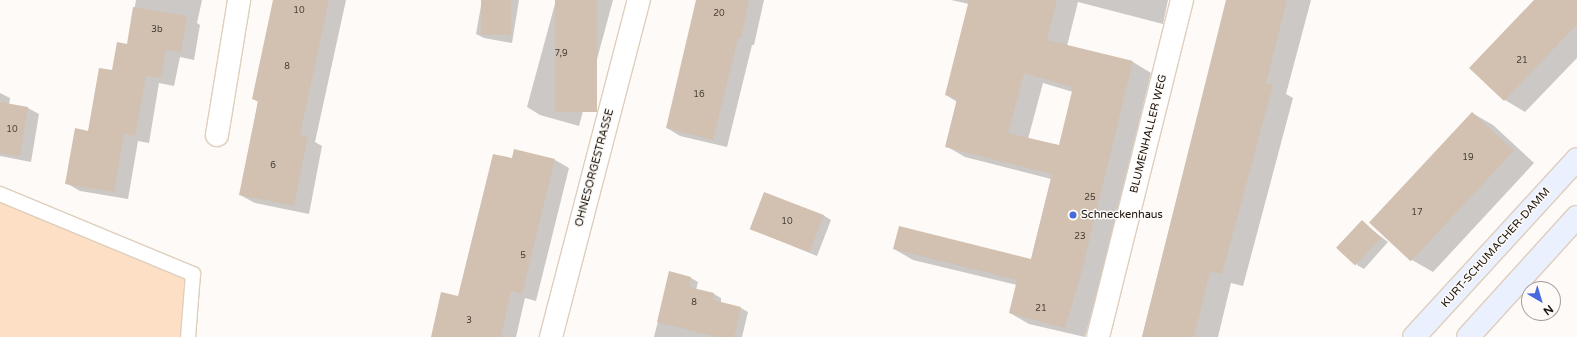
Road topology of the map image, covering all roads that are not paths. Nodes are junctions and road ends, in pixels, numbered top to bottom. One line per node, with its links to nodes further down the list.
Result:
1 (239, 0): 4 (street)
2 (639, 0): 9 (street, OHNESORGESTRASSE)
3 (1182, 0): 10 (street, BLUMENHALLER WEG)
4 (217, 135)
5 (1577, 159): 11 (main road, KURT-SCHUMACHER-DAMM)
6 (0, 194): 8 (lane)
7 (1577, 217): 12 (main road)
8 (188, 337)
9 (551, 337)
10 (1098, 337)
11 (1414, 337)
12 (1468, 337)

